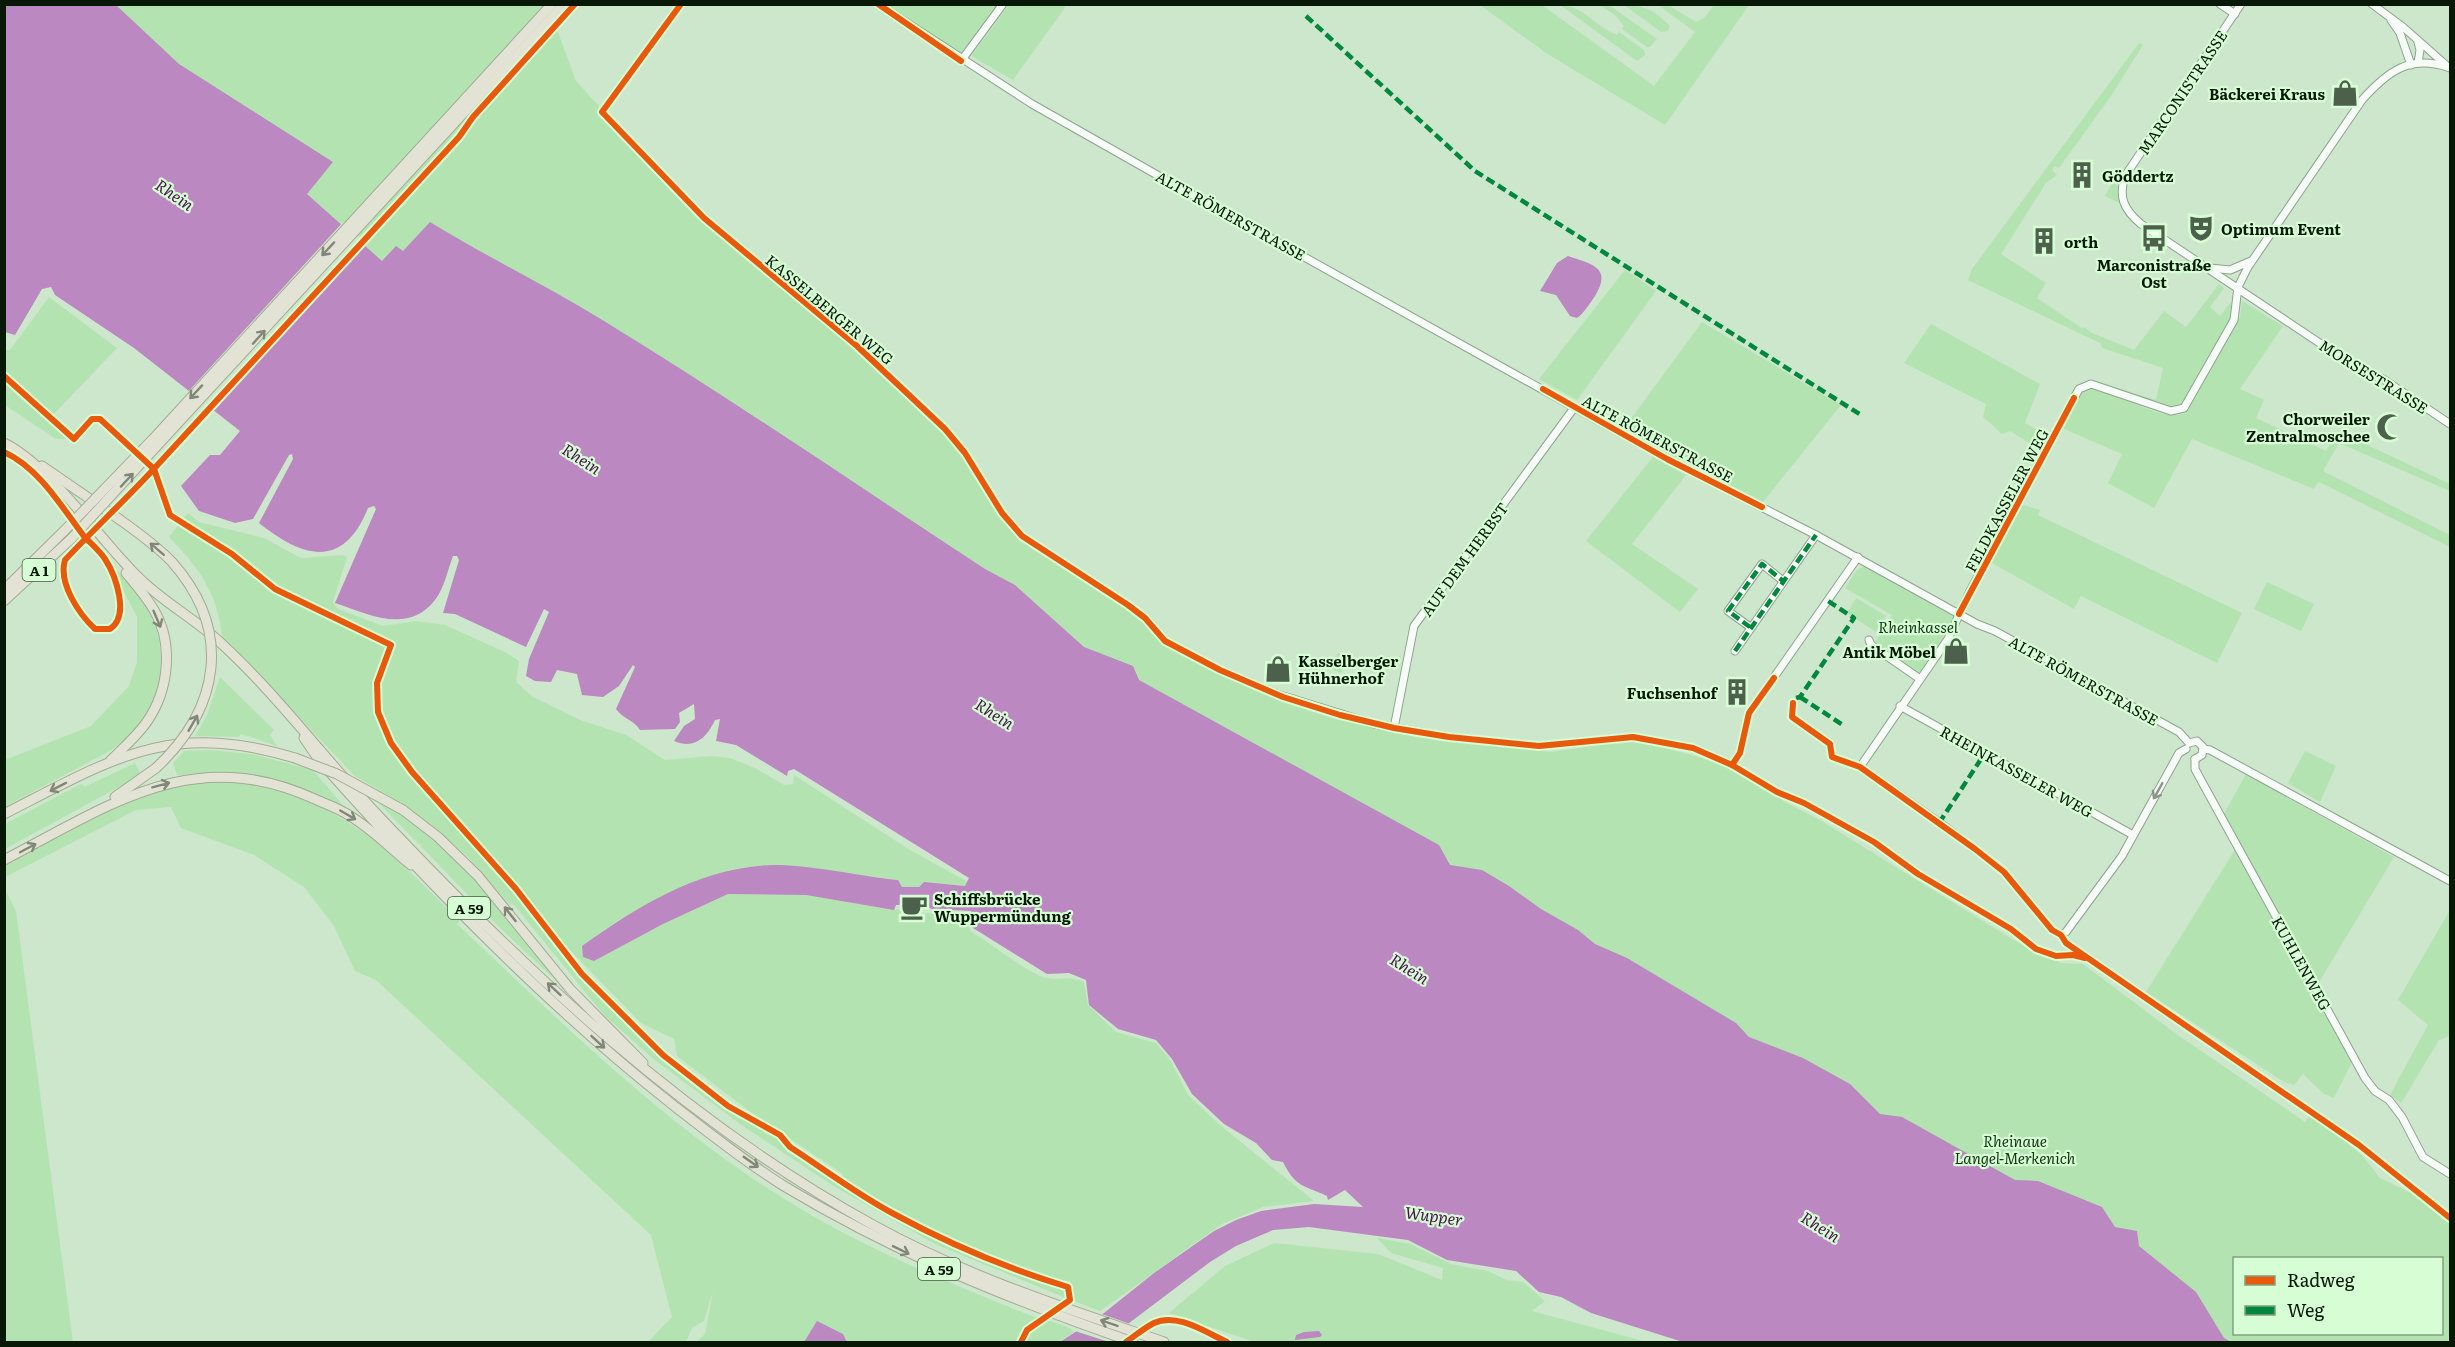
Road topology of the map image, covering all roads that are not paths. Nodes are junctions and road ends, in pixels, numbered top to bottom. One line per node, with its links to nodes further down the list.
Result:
1 (552, 4): 27 (highway, A 1, one-way to 27, bridge)
2 (564, 4): 28 (highway, A 1, one-way to 2, bridge)
3 (681, 4): 35 (street, KASSELBERGER WEG)
4 (878, 4): 12 (street, ALTE RÖMERSTRASSE)
5 (1003, 4): 12 (street)
6 (2220, 4): 9 (street, MARCONISTRASSE)
7 (2241, 4): 9 (street, MARCONISTRASSE)
8 (2372, 4): 10 (street)
9 (2235, 14): 16 (street, MARCONISTRASSE)
10 (2387, 16): 11 (street); 13 (street)
11 (2416, 39): 13 (street); 14 (street)
12 (962, 61): 18 (street, ALTE RÖMERSTRASSE)
13 (2414, 64): 14 (street); 15 (street, FELDKASSELER WEG)
14 (2449, 67)
15 (2253, 260): 16 (street); 17 (street, FELDKASSELER WEG)
16 (2206, 268): 17 (street, MARCONISTRASSE)
17 (2238, 287): 19 (street, MORSESTRASSE); 29 (street, FELDKASSELER WEG)
18 (1574, 408): 23 (street, ALTE RÖMERSTRASSE); 35 (street, AUF DEM HERBST)
19 (2451, 424)
20 (4, 443): 22 (highway, A 59)
21 (4, 449): 25 (highway, A 59)
22 (20, 452): 42 (highway, one-way to 22, bridge); 46 (highway, A 59, one-way to 22)
23 (1816, 534): 24 (street, ALTE RÖMERSTRASSE); 26 (street)
24 (1858, 557): 29 (street, ALTE RÖMERSTRASSE); 35 (street, KASSELBERGER WEG)
25 (125, 571): 39 (highway, one-way to 39); 44 (highway, A 59)
26 (1784, 581): 30 (street); 30 (street)
27 (4, 590)
28 (4, 601)
29 (1959, 614): 33 (street, FELDKASSELER WEG); 36 (street, ALTE RÖMERSTRASSE)
30 (1750, 627): 32 (street)
31 (1869, 640): 33 (street)
32 (1735, 651)
33 (1920, 679): 34 (street, FELDKASSELER WEG)
34 (1900, 706): 41 (street, RHEINKASSELER WEG); 41 (street, FELDKASSELER WEG)
35 (1394, 728)
36 (2187, 746): 37 (street, ALTE RÖMERSTRASSE); 38 (street, ALTE RÖMERSTRASSE); 41 (street, one-way to 41)
37 (2204, 750): 38 (street); 45 (street, ALTE RÖMERSTRASSE)
38 (2195, 759): 47 (street, KUHLENWEG)
39 (111, 760): 40 (highway, one-way to 40); 46 (highway, one-way to 39, bridge)
40 (4, 814)
41 (2133, 835)
42 (51, 836): 43 (highway, A 59, one-way to 42); 44 (highway, A 59, one-way to 44)
43 (4, 860)
44 (429, 880): 48 (highway, A 59, one-way to 48)
45 (2451, 881)
46 (678, 1095): 48 (highway, A 59)
47 (2451, 1174)
48 (1033, 1302): 49 (highway, A 59); 50 (highway, A 59, one-way to 48)
49 (1133, 1342)
50 (1164, 1342)

